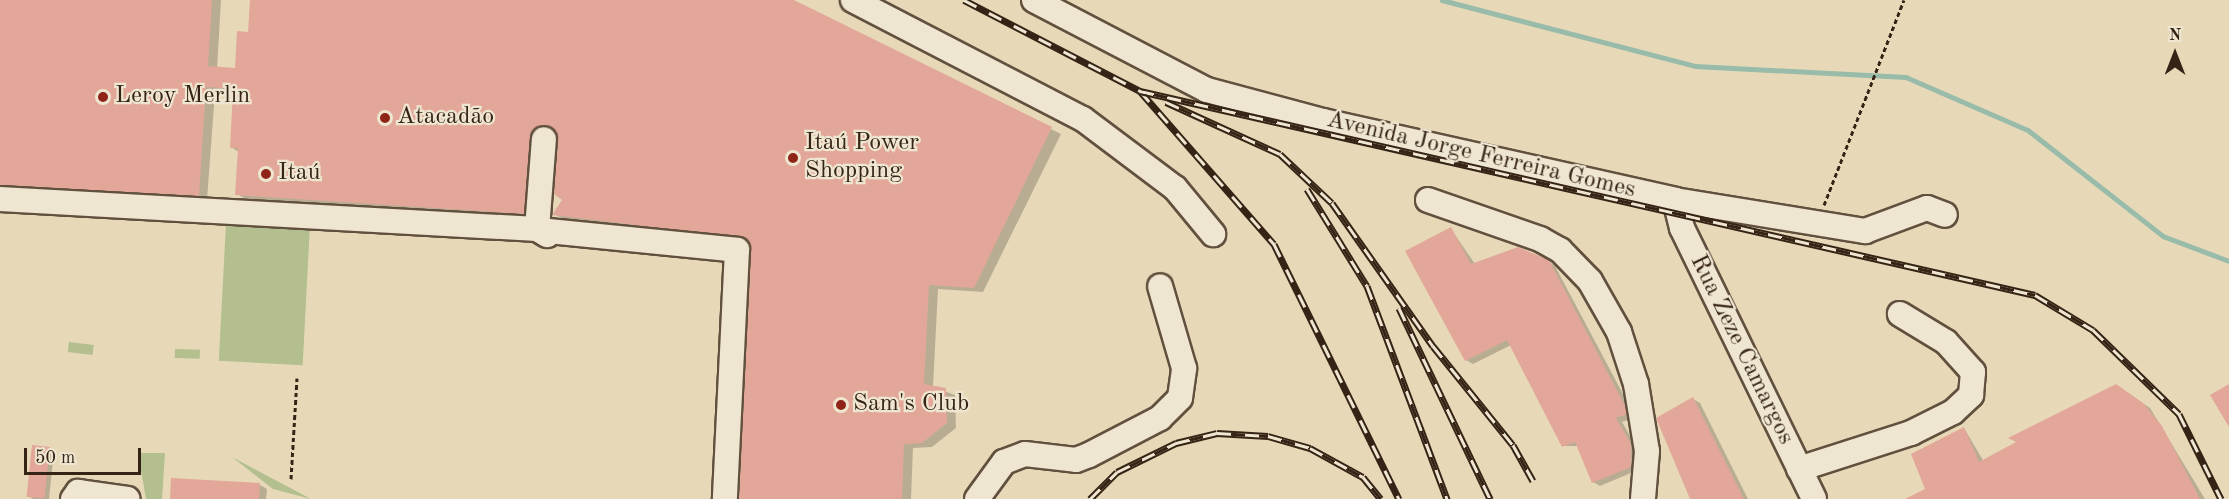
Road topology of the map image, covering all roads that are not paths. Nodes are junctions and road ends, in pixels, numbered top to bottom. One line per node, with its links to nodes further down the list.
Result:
1 (853, 0): 9 (street)
2 (1034, 0): 6 (street, Avenida Jorge Ferreira Gomes)
3 (544, 139): 8 (street)
4 (1, 200): 8 (street)
5 (1428, 200): 17 (street)
6 (1675, 200): 7 (street, Avenida Jorge Ferreira Gomes); 12 (street, Rua Zeze Camargos)
7 (1945, 215)
8 (544, 232): 15 (street)
9 (1213, 234)
10 (1160, 286): 16 (street)
11 (1900, 314): 12 (street)
12 (1799, 469): 18 (street, Rua Zeze Camargos)
13 (73, 499): 14 (street)
14 (128, 499)
15 (725, 499)
16 (977, 499)
17 (1643, 499)
18 (1814, 499)

